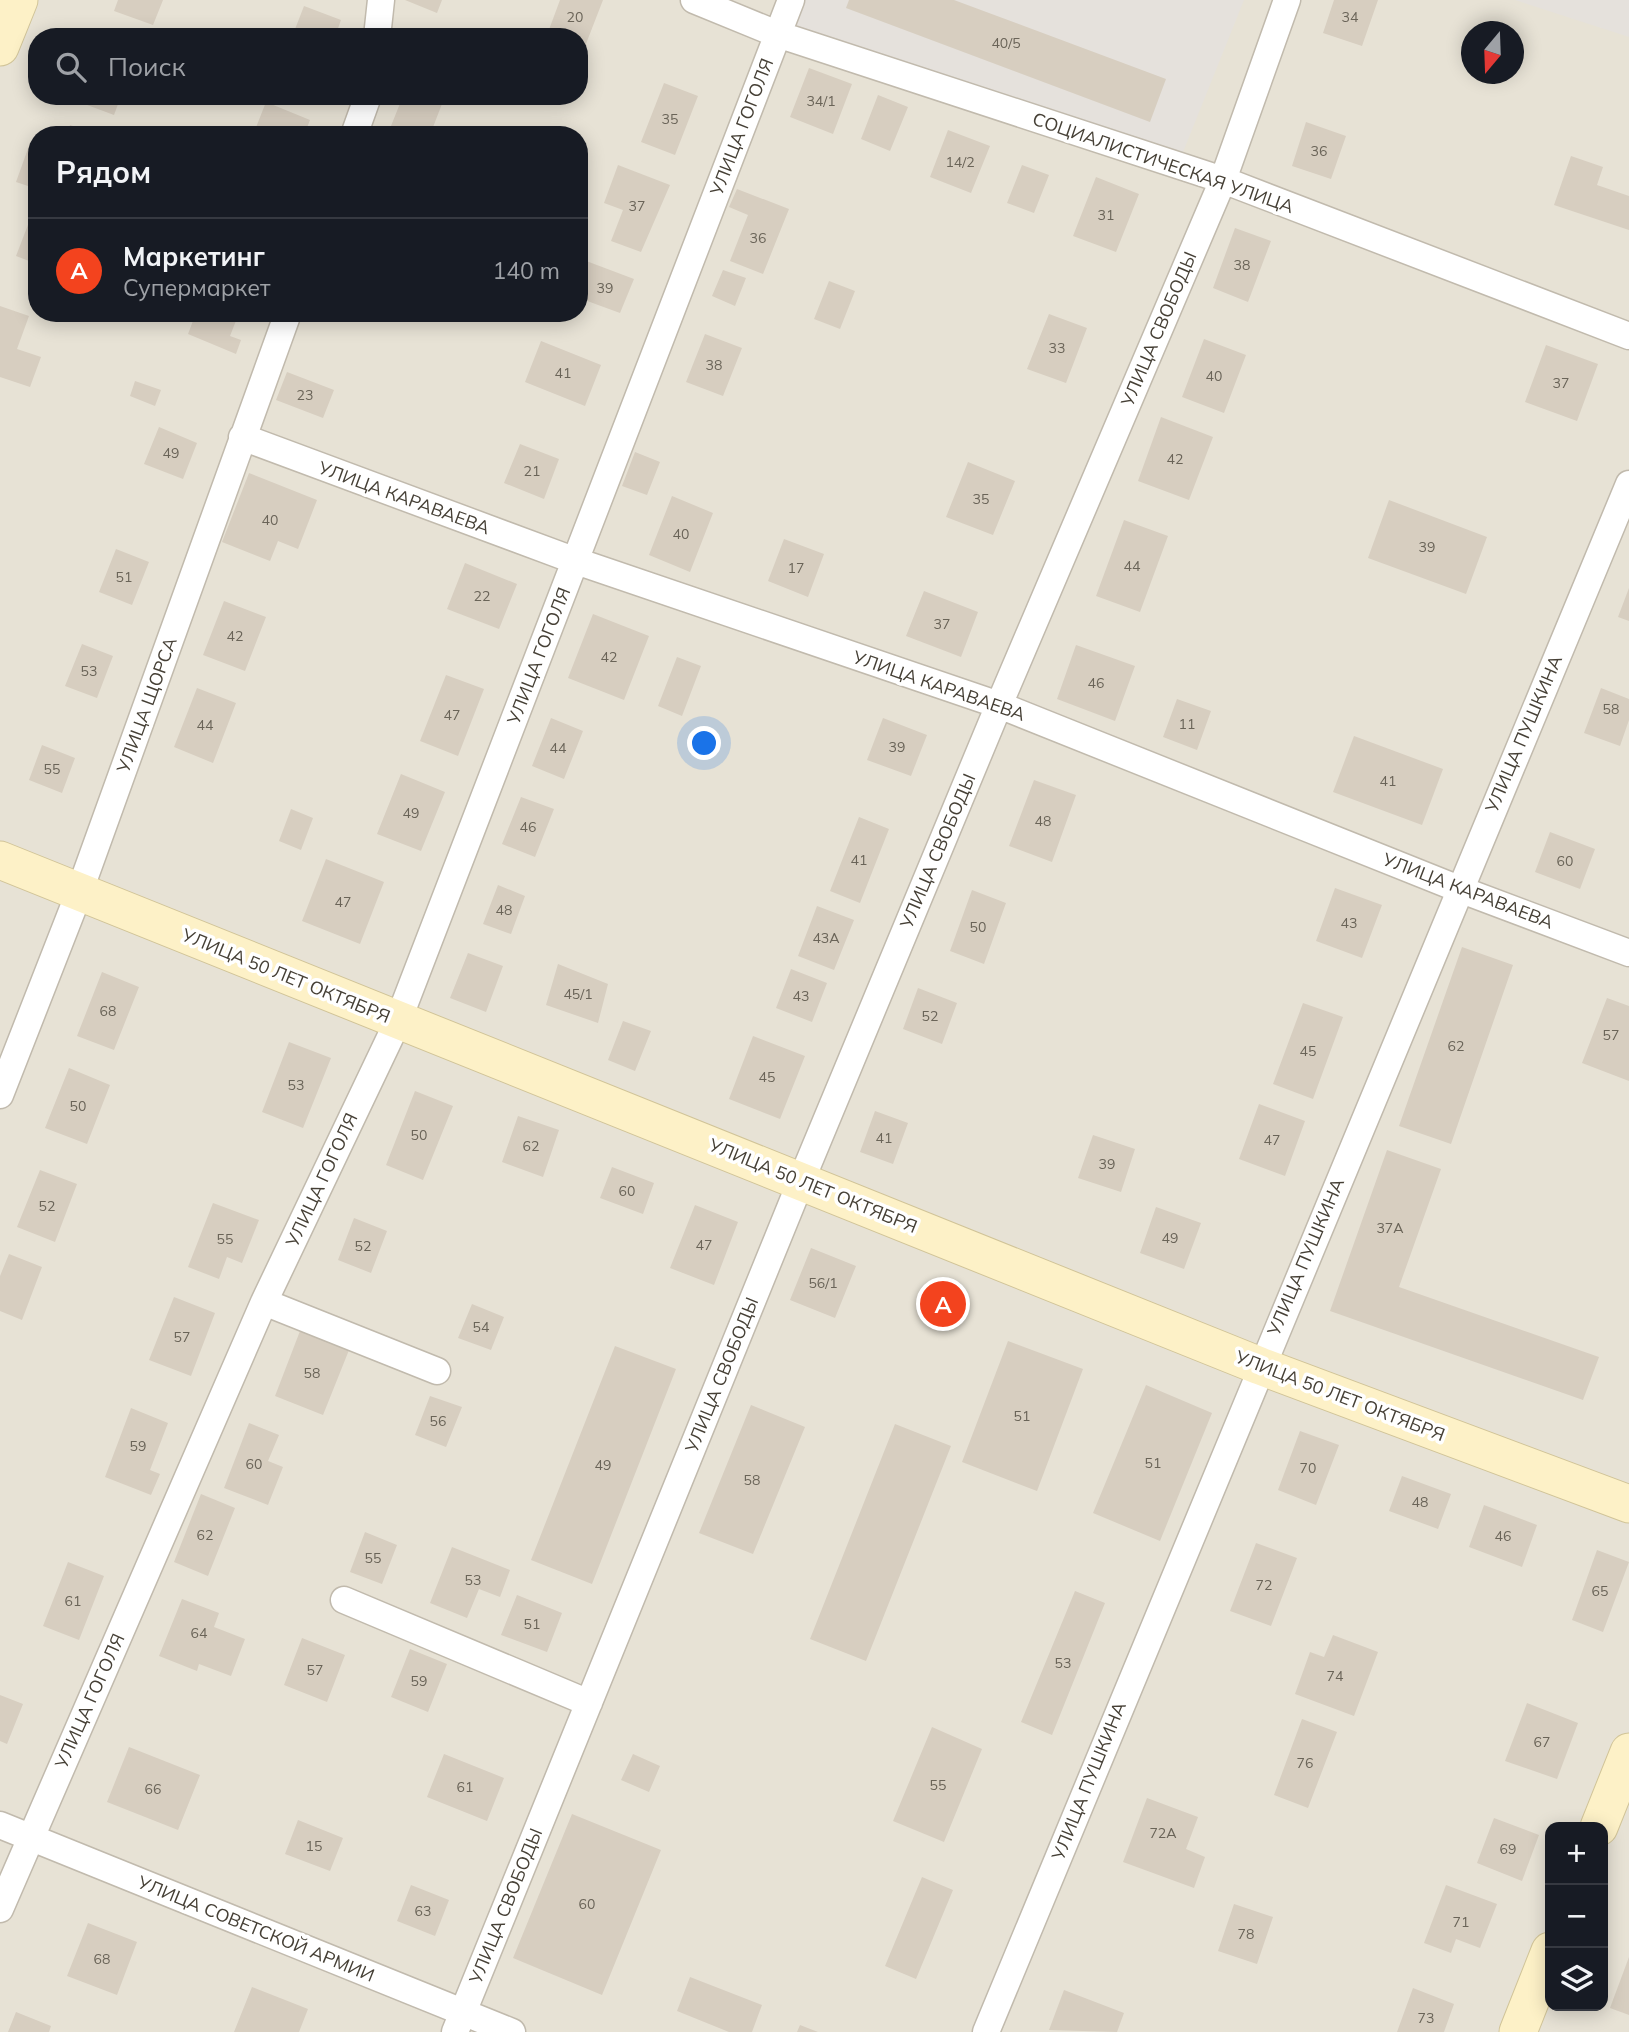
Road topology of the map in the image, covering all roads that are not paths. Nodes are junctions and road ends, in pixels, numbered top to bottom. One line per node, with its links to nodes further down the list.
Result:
1 (19, 0): 8 (street)
2 (380, 0): 6 (street)
3 (694, 0): 7 (street, СОЦИАЛИСТИЧЕСКАЯ УЛИЦА)
4 (791, 0): 7 (street, УЛИЦА ГОГОЛЯ)
5 (1287, 0): 11 (street, УЛИЦА СВОБОДЫ)
6 (378, 28)
7 (778, 34): 11 (street, СОЦИАЛИСТИЧЕСКАЯ УЛИЦА); 16 (street, УЛИЦА ГОГОЛЯ)
8 (0, 47)
9 (365, 105): 10 (street)
10 (357, 126)
11 (1223, 180): 13 (street, СОЦИАЛИСТИЧЕСКАЯ УЛИЦА); 17 (street, УЛИЦА СВОБОДЫ)
12 (285, 322): 14 (street, УЛИЦА ЩОРСА)
13 (1629, 336)
14 (242, 438): 16 (street, УЛИЦА КАРАВАЕВА); 20 (street, УЛИЦА ЩОРСА)
15 (1629, 484): 19 (street, УЛИЦА ПУШКИНА)
16 (576, 561): 17 (street, УЛИЦА КАРАВАЕВА); 22 (street, УЛИЦА ГОГОЛЯ)
17 (999, 705): 19 (street, УЛИЦА КАРАВАЕВА); 24 (street, УЛИЦА СВОБОДЫ)
18 (0, 860): 20 (street, УЛИЦА 50 ЛЕТ ОКТЯБРЯ)
19 (1460, 889): 21 (street, УЛИЦА КАРАВАЕВА); 26 (street, УЛИЦА ПУШКИНА)
20 (79, 893): 22 (street, УЛИЦА 50 ЛЕТ ОКТЯБРЯ); 23 (street, УЛИЦА ЩОРСА)
21 (1629, 953)
22 (398, 1021): 24 (street, УЛИЦА 50 ЛЕТ ОКТЯБРЯ); 25 (street, УЛИЦА ГОГОЛЯ)
23 (0, 1095)
24 (801, 1181): 26 (street, УЛИЦА 50 ЛЕТ ОКТЯБРЯ); 30 (street, УЛИЦА СВОБОДЫ)
25 (264, 1302): 27 (street); 34 (street, УЛИЦА ГОГОЛЯ)
26 (1260, 1366): 28 (street, УЛИЦА 50 ЛЕТ ОКТЯБРЯ); 39 (street, УЛИЦА ПУШКИНА)
27 (437, 1371)
28 (1629, 1504)
29 (344, 1600): 30 (street)
30 (589, 1703): 37 (street, УЛИЦА СВОБОДЫ)
31 (1629, 1752): 32 (street)
32 (1601, 1822)
33 (0, 1825): 34 (street, УЛИЦА СОВЕТСКОЙ АРМИИ)
34 (30, 1838): 35 (street, УЛИЦА ГОГОЛЯ); 37 (street, УЛИЦА СОВЕТСКОЙ АРМИИ)
35 (0, 1909)
36 (1545, 1964): 40 (street)
37 (459, 2022): 38 (street, УЛИЦА СОВЕТСКОЙ АРМИИ)
38 (512, 2032)
39 (986, 2032)
40 (1518, 2032)

